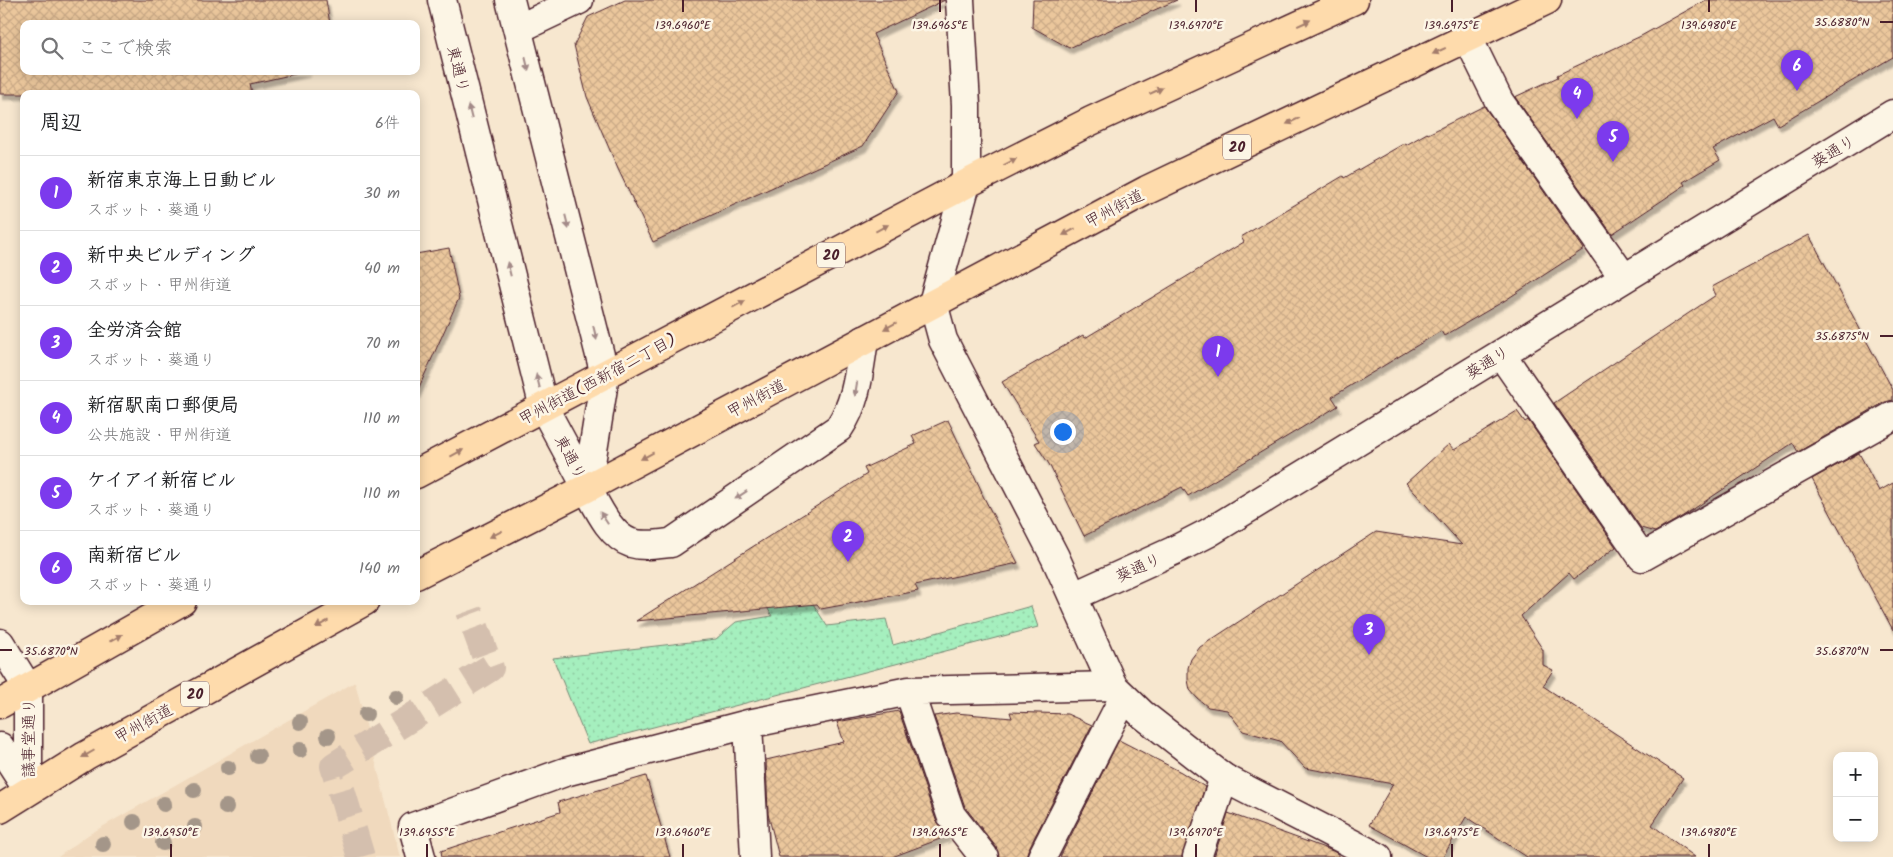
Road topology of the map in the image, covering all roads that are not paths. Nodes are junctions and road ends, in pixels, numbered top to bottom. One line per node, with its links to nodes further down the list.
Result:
1 (442, 0): 16 (street, 東通り, one-way to 1)
2 (510, 0): 7 (street, 東通り)
3 (579, 0): 7 (street)
4 (960, 0): 10 (street)
5 (1354, 0): 10 (highway, 20, one-way to 5)
6 (1546, 0): 8 (highway, 甲州街道 / 20)
7 (518, 29): 15 (street, 東通り, one-way to 15)
8 (1468, 38): 11 (street); 12 (highway, 甲州街道 / 20, one-way to 12)
9 (1893, 114): 11 (street, 葵通り)
10 (966, 184): 12 (street); 15 (highway, 甲州街道(西新宿二丁目) / 20, one-way to 10)
11 (1624, 278): 14 (street, 葵通り)
12 (933, 303): 13 (highway, 甲州街道 / 20, one-way to 13); 21 (street)
13 (864, 340): 19 (highway, 甲州街道 / 20, one-way to 19); 19 (street, one-way to 19)
14 (1501, 354): 17 (street); 21 (street, 葵通り)
15 (605, 375): 16 (highway, 甲州街道(西新宿二丁目) / 20); 19 (street, 東通り)
16 (544, 408): 18 (highway, 甲州街道(西新宿二丁目) / 20, one-way to 16); 19 (street, 東通り)
17 (1893, 416)
18 (420, 472)
19 (587, 488): 20 (highway, 20, one-way to 20)
20 (420, 573)
21 (1074, 596): 27 (street)
22 (175, 605): 25 (highway, one-way to 22)
23 (358, 605): 32 (highway, 甲州街道 / 20, one-way to 32)
24 (0, 643): 25 (street, 議事堂通り)
25 (28, 688): 28 (highway); 32 (street, 議事堂通り)
26 (909, 691): 27 (street); 29 (street); 36 (street)
27 (1118, 691): 31 (street); 37 (street)
28 (0, 704)
29 (748, 724): 34 (street); 35 (street)
30 (0, 747): 32 (street, 議事堂通り)
31 (1224, 778): 38 (street); 39 (street)
32 (28, 790): 33 (highway, 20)
33 (0, 809)
34 (421, 857)
35 (755, 857)
36 (984, 857)
37 (1042, 857)
38 (1197, 857)
39 (1378, 857)

